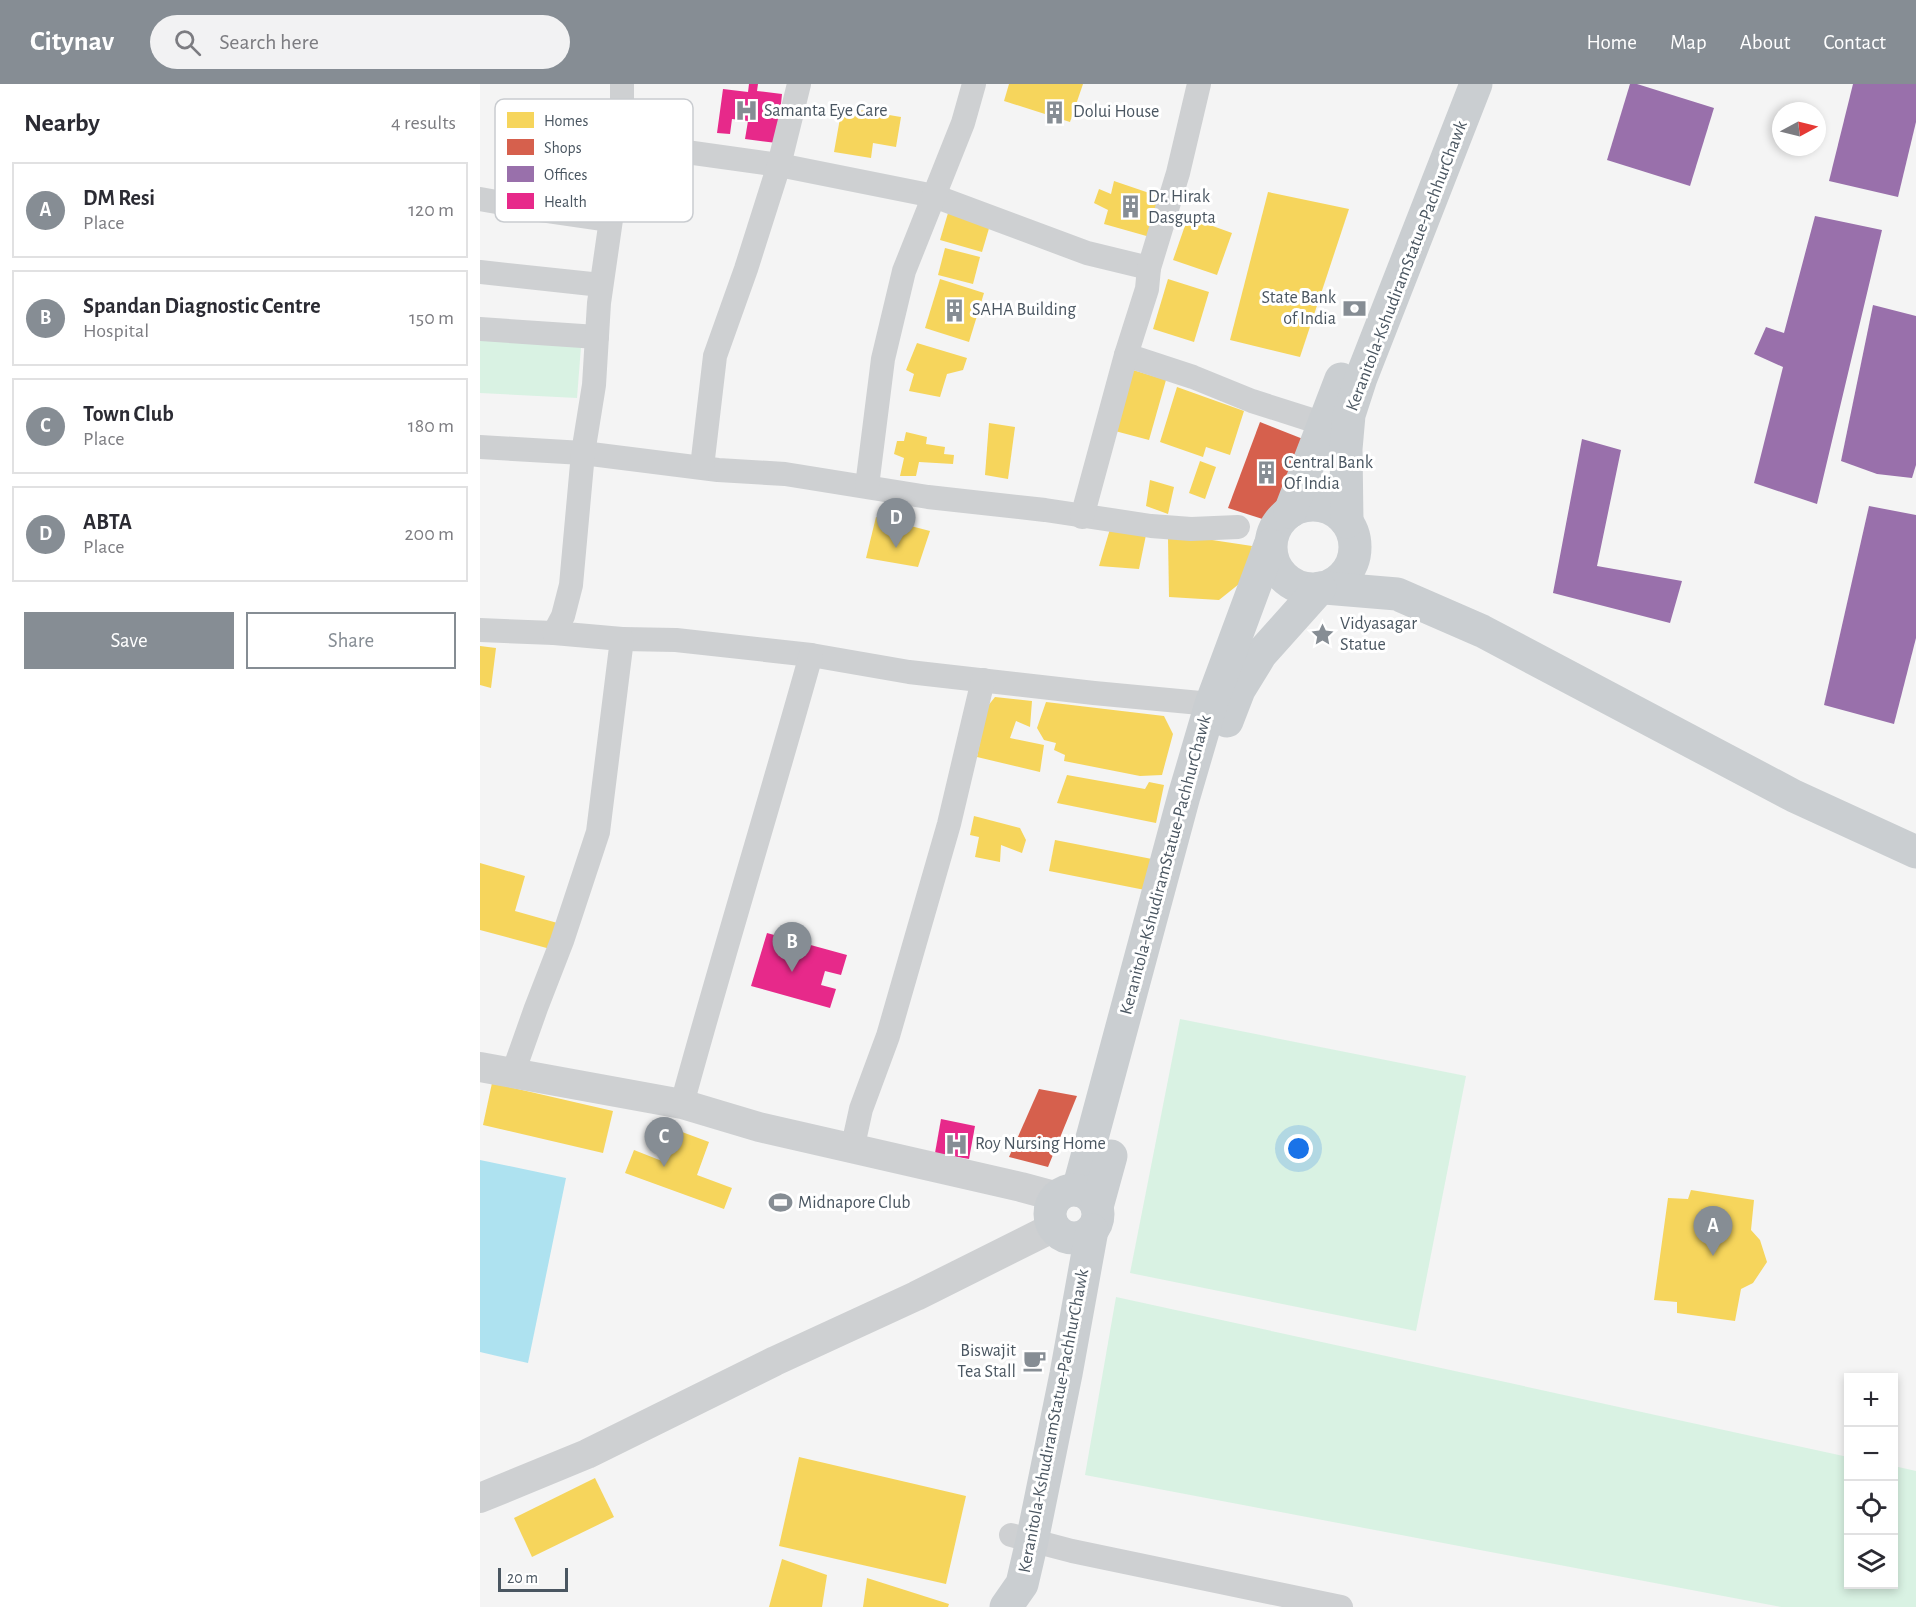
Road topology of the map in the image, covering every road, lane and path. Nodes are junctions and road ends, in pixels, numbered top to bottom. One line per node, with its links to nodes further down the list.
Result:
1 (799, 84): 7 (street)
2 (974, 84): 8 (street)
3 (1199, 84): 12 (street)
4 (1452, 84): 18 (main road, Keranitola-KshudiramStatue-PachhurChawk)
5 (1476, 84): 26 (main road, Keranitola-KshudiramStatue-PachhurChawk)
6 (693, 153): 7 (street)
7 (779, 165): 8 (street); 21 (street)
8 (934, 196): 12 (street); 22 (street)
9 (480, 200): 10 (street)
10 (495, 202)
11 (610, 222): 14 (street)
12 (1149, 268): 17 (street)
13 (480, 272): 14 (street)
14 (601, 285): 16 (street)
15 (480, 329): 16 (street)
16 (597, 338): 20 (street)
17 (1126, 355): 18 (street); 24 (street)
18 (1324, 424): 23 (main road, Keranitola-KshudiramStatue-PachhurChawk)
19 (480, 447): 20 (street)
20 (583, 453): 21 (street); 31 (street)
21 (702, 467): 22 (street)
22 (867, 486): 24 (street)
23 (1290, 512): 26 (main road); 27 (main road, Keranitola-KshudiramStatue-PachhurChawk)
24 (1082, 516): 25 (street)
25 (1238, 527)
26 (1351, 532): 28 (main road, Keranitola-KshudiramStatue-PachhurChawk); 29 (main road)
27 (1270, 545): 28 (main road); 35 (main road, Keranitola-KshudiramStatue-PachhurChawk)
28 (1322, 588): 29 (main road); 41 (main road, Keranitola-KshudiramStatue-PachhurChawk)
29 (1397, 594): 36 (main road)
30 (480, 630): 31 (street)
31 (554, 633): 32 (street)
32 (622, 639): 33 (street); 38 (street)
33 (811, 655): 34 (street); 39 (street)
34 (983, 680): 35 (street); 40 (street)
35 (1211, 704): 41 (main road, Keranitola-KshudiramStatue-PachhurChawk)
36 (1916, 852)
37 (480, 1067): 38 (street)
38 (513, 1073): 39 (street)
39 (682, 1104): 40 (street)
40 (852, 1150): 41 (street)
41 (1075, 1215): 42 (street); 43 (main road, Keranitola-KshudiramStatue-PachhurChawk)
42 (480, 1498)
43 (1022, 1538): 44 (main road, Keranitola-KshudiramStatue-PachhurChawk); 45 (main road, Keranitola-KshudiramStatue-PachhurChawk); 46 (street)
44 (1001, 1607)
45 (1006, 1607)
46 (1341, 1607)

